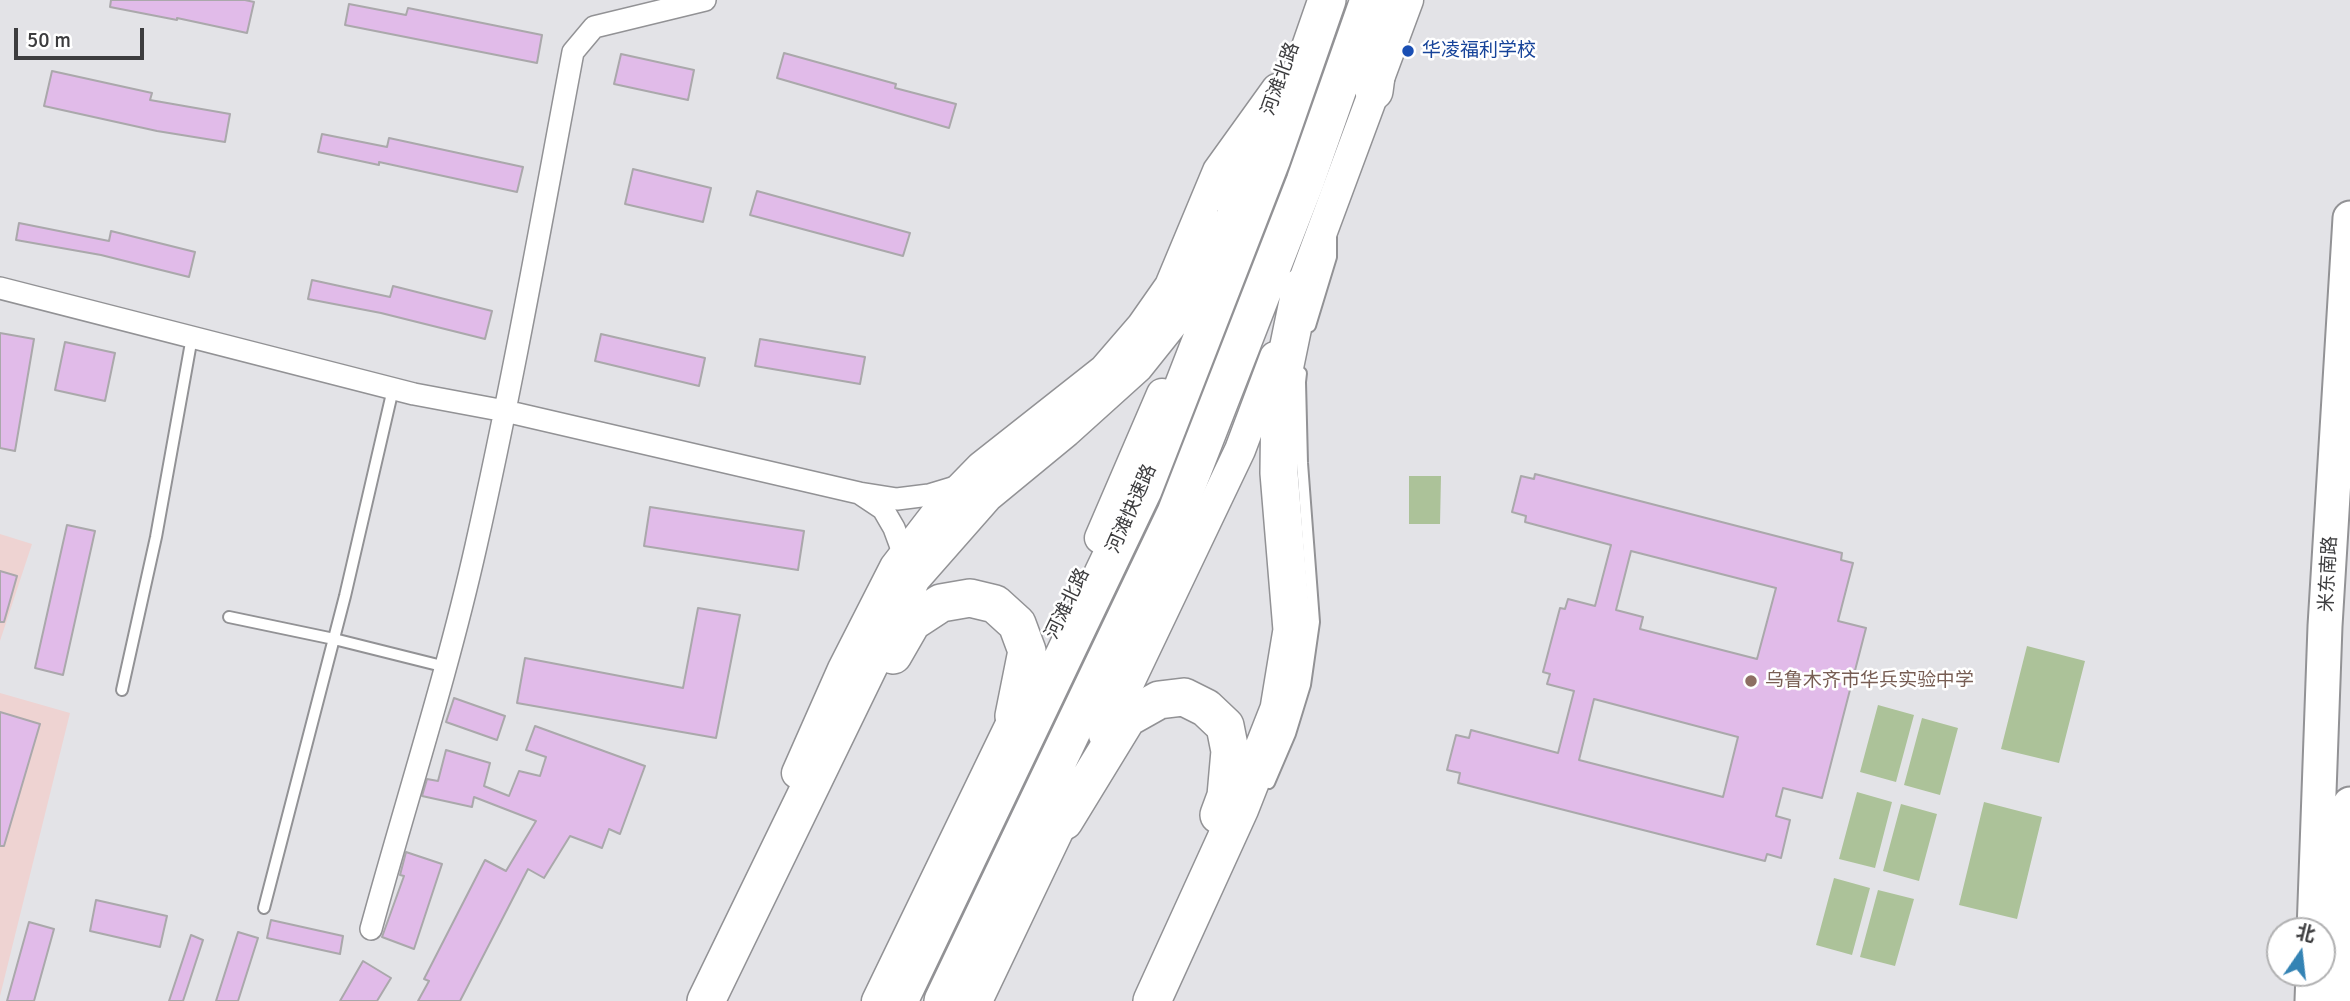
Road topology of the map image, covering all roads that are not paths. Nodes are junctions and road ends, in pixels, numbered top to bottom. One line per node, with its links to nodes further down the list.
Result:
1 (705, 0): 20 (street)
2 (1307, 0): 8 (street, 河滩北路)
3 (1314, 0): 8 (highway)
4 (1327, 0): 41 (highway, 河滩快速路)
5 (1369, 0): 42 (highway)
6 (1386, 0): 10 (highway)
7 (1408, 0): 10 (street)
8 (1292, 50): 9 (street, 河滩北路)
9 (1278, 89): 13 (street, 河滩北路); 21 (street)
10 (1374, 91): 11 (street)
11 (1332, 204): 14 (street); 17 (lane)
12 (2350, 218): 35 (main road, 米东南路)
13 (1230, 219): 28 (highway); 29 (street, 河滩北路)
14 (1301, 287): 32 (street); 33 (highway)
15 (0, 288): 16 (street)
16 (192, 337): 19 (street); 27 (lane)
17 (1308, 338)
18 (1304, 360): 30 (lane)
19 (393, 389): 20 (street); 25 (lane)
20 (505, 411): 22 (street); 26 (street)
21 (964, 484): 22 (street); 23 (street)
22 (859, 493): 23 (street)
23 (904, 555): 37 (street)
24 (229, 617): 25 (lane)
25 (334, 639): 26 (lane); 34 (lane)
26 (446, 667): 36 (street)
27 (122, 690)
28 (857, 710): 29 (highway); 38 (highway); 39 (highway)
29 (1014, 716): 40 (street, 河滩北路)
30 (1264, 794)
31 (2350, 804): 46 (main road)
32 (1063, 821): 33 (highway); 43 (street)
33 (1198, 884): 44 (highway); 45 (highway)
34 (264, 908)
35 (2315, 917)
36 (371, 929)
37 (688, 1001)
38 (706, 1001)
39 (723, 1001)
40 (877, 1001)
41 (898, 1001)
42 (943, 1001)
43 (977, 1001)
44 (1134, 1001)
45 (1152, 1001)
46 (2341, 1001)

